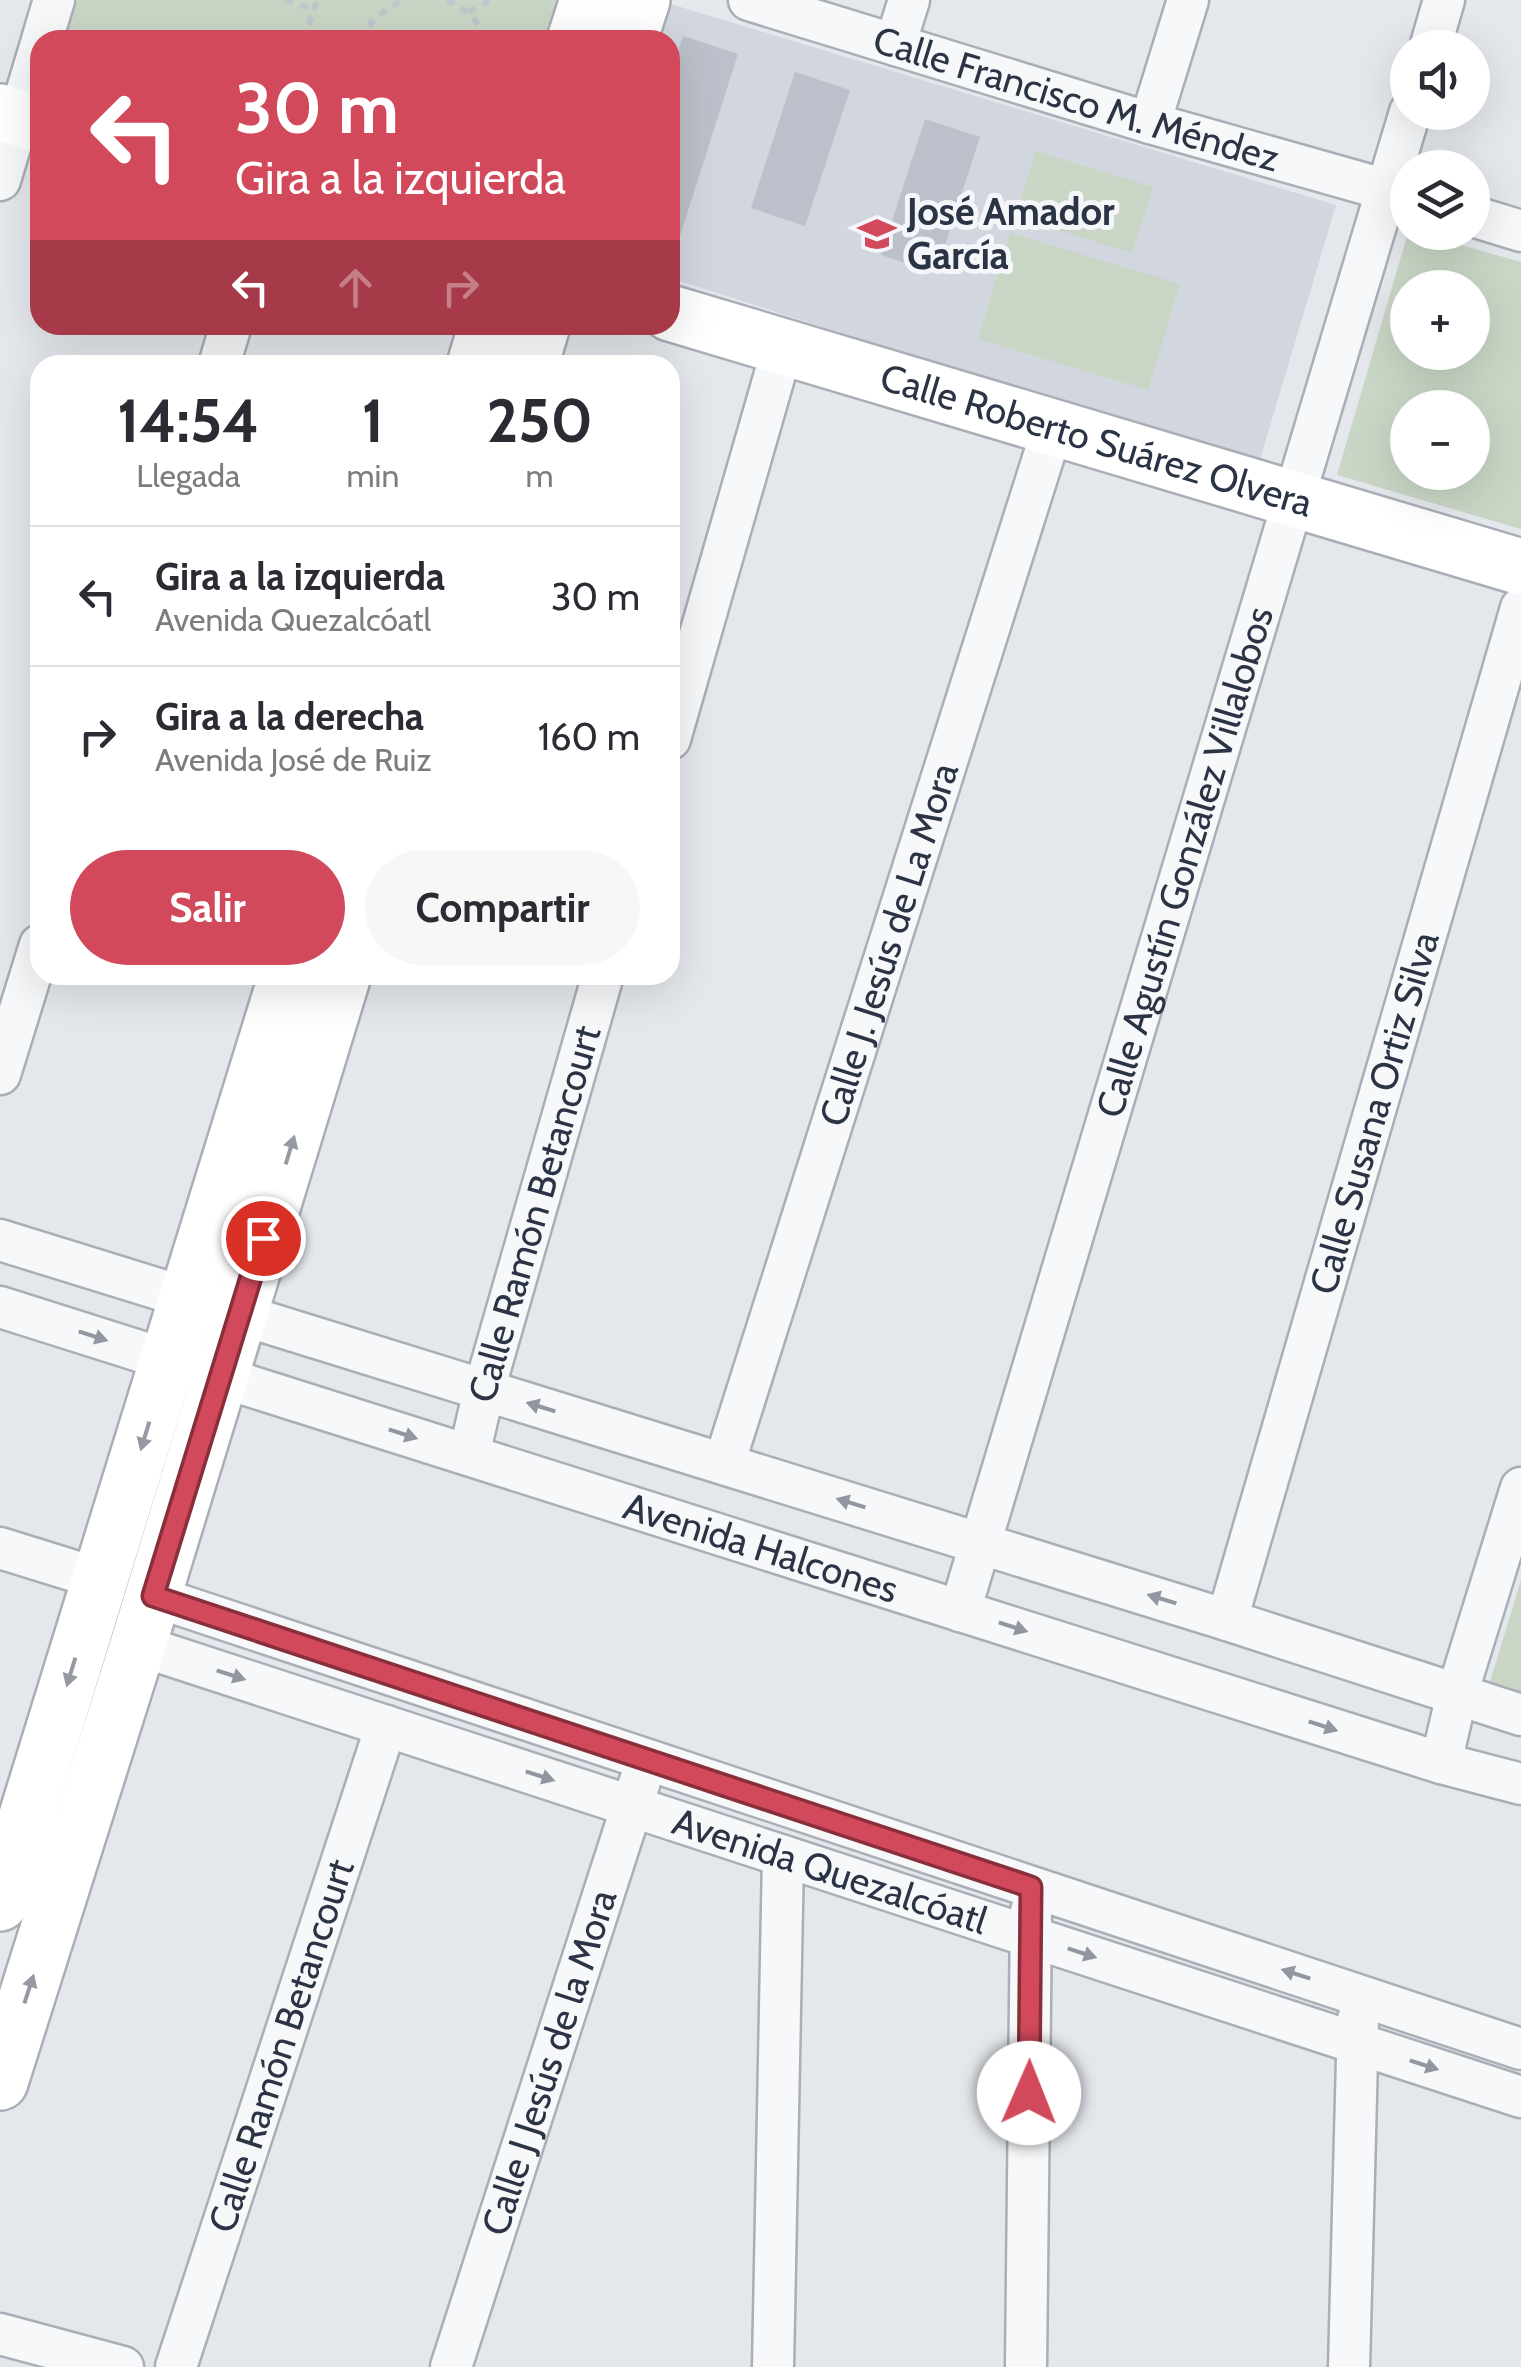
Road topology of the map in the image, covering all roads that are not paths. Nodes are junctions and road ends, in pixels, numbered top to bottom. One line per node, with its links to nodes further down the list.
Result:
1 (54, 0): 8 (street)
2 (588, 0): 9 (street)
3 (642, 0): 10 (street)
4 (749, 0): 12 (street, Calle Francisco M. Méndez)
5 (909, 0): 12 (street)
6 (1188, 0): 15 (street)
7 (1444, 0): 11 (street)
8 (45, 30)
9 (578, 30)
10 (632, 30)
11 (1435, 30)
12 (896, 45): 15 (street, Calle Francisco M. Méndez)
13 (30, 82): 14 (street)
14 (20, 118): 16 (street)
15 (1150, 123): 17 (street, Calle Francisco M. Méndez)
16 (0, 180)
17 (1390, 191)
18 (1390, 214): 24 (street, Calle Agustín González Villalobos)
19 (1490, 222): 20 (street)
20 (1521, 231)
21 (680, 315): 22 (street, Calle Roberto Suárez Olvera)
22 (782, 346): 23 (street, Calle Roberto Suárez Olvera); 27 (street)
23 (1053, 427): 24 (street, Calle Roberto Suárez Olvera); 41 (street, Calle J. Jesús de La Mora)
24 (1294, 500): 25 (street, Calle Roberto Suárez Olvera); 43 (street, Calle Agustín González Villalobos)
25 (1521, 567)
26 (1521, 608): 48 (street, Calle Susana Ortiz Silva)
27 (680, 704)
28 (30, 977): 32 (street)
29 (284, 985): 34 (street)
30 (340, 985): 36 (street, one-way to 30)
31 (599, 985): 39 (street, Calle Ramón Betancourt)
32 (0, 1074)
33 (0, 1240): 34 (street, Avenida Halcones)
34 (187, 1298): 36 (street, Avenida Halcones); 37 (street)
35 (0, 1307): 37 (street, Avenida Halcones, one-way to 37)
36 (240, 1314): 38 (street); 39 (street, Avenida Halcones)
37 (168, 1360): 38 (street, Avenida Halcones); 45 (street, one-way to 45)
38 (220, 1376): 40 (street, Avenida Halcones, one-way to 40); 47 (street)
39 (484, 1390): 40 (street, Calle Ramón Betancourt); 41 (street, Avenida Halcones, one-way to 39)
40 (469, 1455): 46 (street, Avenida Halcones)
41 (724, 1464): 43 (street, Avenida Halcones, one-way to 41)
42 (1521, 1488): 49 (street)
43 (980, 1543): 46 (street, Calle Agustín González Villalobos); 48 (street, Avenida Halcones, one-way to 43)
44 (0, 1548): 45 (street)
45 (100, 1579): 56 (street, one-way to 56)
46 (960, 1611): 53 (street, Avenida Halcones, one-way to 53)
47 (146, 1620): 51 (street, Avenida Quezalcóatl, one-way to 51); 52 (street, Avenida Quezalcóatl); 57 (street)
48 (1227, 1620): 49 (street, Avenida Halcones)
49 (1457, 1694): 50 (street, Avenida Halcones); 53 (street)
50 (1521, 1715)
51 (386, 1726): 55 (street, Avenida Quezalcóatl, one-way to 55); 69 (street, Calle Ramón Betancourt)
52 (647, 1759): 55 (street, Calle J Jesús de la Mora); 59 (street, Avenida Quezalcóatl)
53 (1441, 1763): 54 (street, Avenida Halcones)
54 (1521, 1784)
55 (632, 1806): 58 (street, Avenida Quezalcóatl); 70 (street, Calle J Jesús de la Mora)
56 (12, 1819): 57 (street); 60 (street)
57 (77, 1840): 65 (street, one-way to 57)
58 (782, 1856): 61 (street, Avenida Quezalcóatl); 71 (street)
59 (1031, 1887): 61 (street); 62 (street, Avenida Quezalcóatl, one-way to 59)
60 (0, 1902)
61 (1031, 1937): 63 (street, Avenida Quezalcóatl, one-way to 63); 72 (street)
62 (1358, 1995): 63 (street); 64 (street, Avenida Quezalcóatl)
63 (1357, 2043): 66 (street, Avenida Quezalcóatl, one-way to 66); 73 (street)
64 (1521, 2049)
65 (0, 2082)
66 (1521, 2097)
67 (0, 2334): 68 (street)
68 (122, 2367)
69 (176, 2367)
70 (451, 2367)
71 (773, 2367)
72 (1026, 2367)
73 (1350, 2367)

